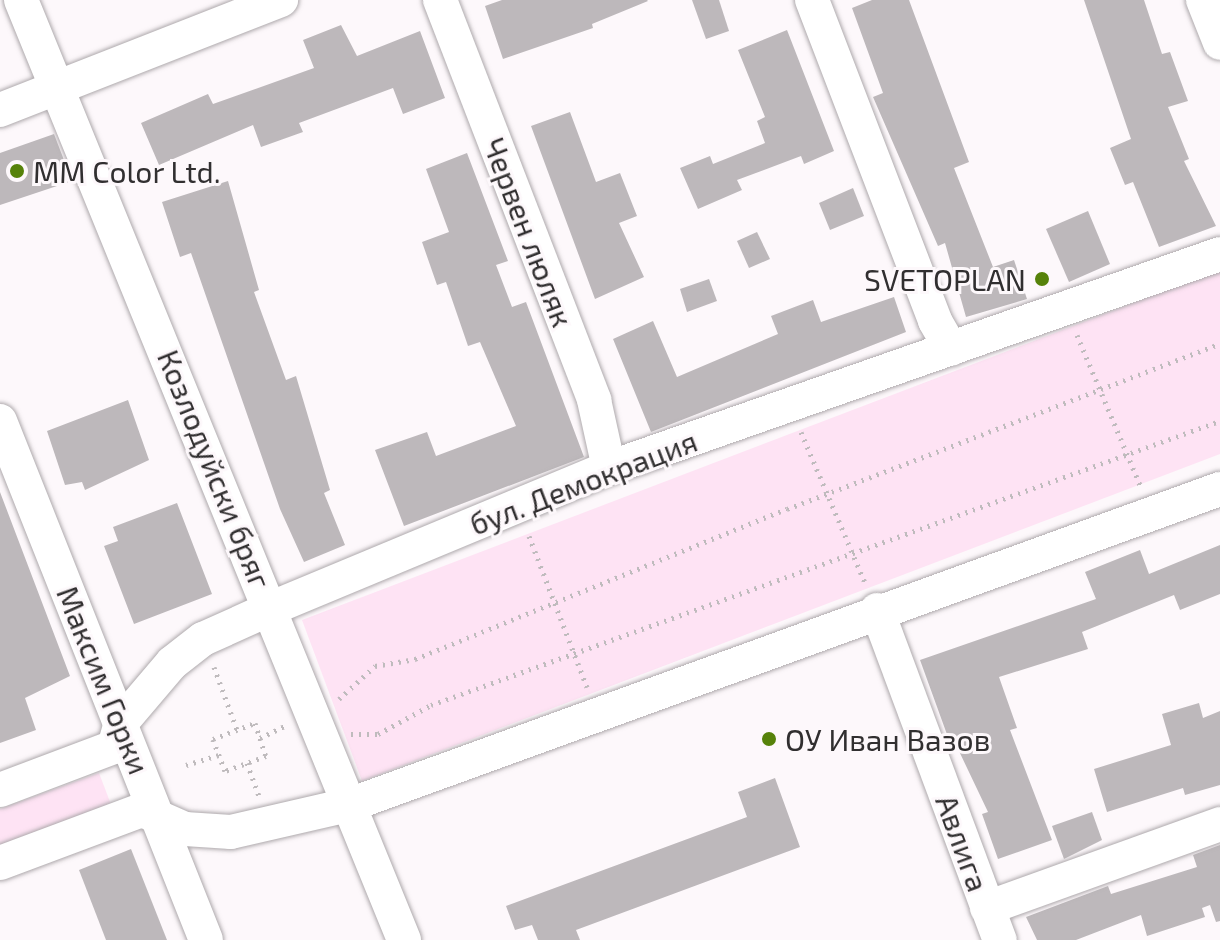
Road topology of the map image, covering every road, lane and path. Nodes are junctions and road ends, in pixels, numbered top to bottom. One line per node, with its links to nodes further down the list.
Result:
1 (21, 0): 7 (street, Козлодуйски бряг)
2 (281, 0): 7 (street)
3 (440, 0): 18 (street, Червен люляк)
4 (812, 0): 12 (street)
5 (1203, 0): 6 (street)
6 (1220, 43)
7 (57, 88): 8 (street); 25 (street, Козлодуйски бряг)
8 (0, 110)
9 (1220, 254): 10 (street, бул. Демокрация)
10 (1066, 308): 12 (street, бул. Демокрация); 13 (path)
11 (1220, 344): 13 (path)
12 (951, 349): 14 (street, бул. Демокрация)
13 (1100, 390): 17 (path); 20 (path)
14 (790, 405): 18 (street, бул. Демокрация); 20 (path)
15 (0, 421): 31 (street, Максим Горки)
16 (1220, 421): 17 (path)
17 (1127, 454): 22 (path); 23 (path)
18 (609, 468): 21 (street, бул. Демокрация)
19 (1220, 489): 22 (street)
20 (827, 494): 23 (path); 24 (path)
21 (517, 506): 24 (path); 25 (street, бул. Демокрация)
22 (1152, 513): 26 (street)
23 (852, 552): 26 (path); 28 (path)
24 (555, 603): 28 (path); 29 (path)
25 (272, 608): 27 (street, бул. Демокрация); 29 (street, Козлодуйски бряг)
26 (877, 610): 30 (street); 40 (street, Авлига)
27 (203, 639): 31 (street, бул. Демокрация); 32 (path)
28 (574, 653): 29 (path); 30 (path)
29 (315, 711): 36 (street, Козлодуйски бряг)
30 (598, 714): 36 (street)
31 (121, 723): 35 (street, бул. Демокрация); 37 (street, Максим Горки)
32 (237, 730): 33 (path); 33 (path)
33 (219, 755): 34 (path)
34 (186, 765)
35 (0, 790)
36 (352, 804): 37 (street); 42 (street, Козлодуйски бряг)
37 (159, 819): 39 (street); 41 (street, Максим Горки)
38 (1220, 824): 40 (street)
39 (0, 863)
40 (987, 908): 43 (street, Авлига)
41 (206, 940)
42 (404, 940)
43 (1000, 940)

